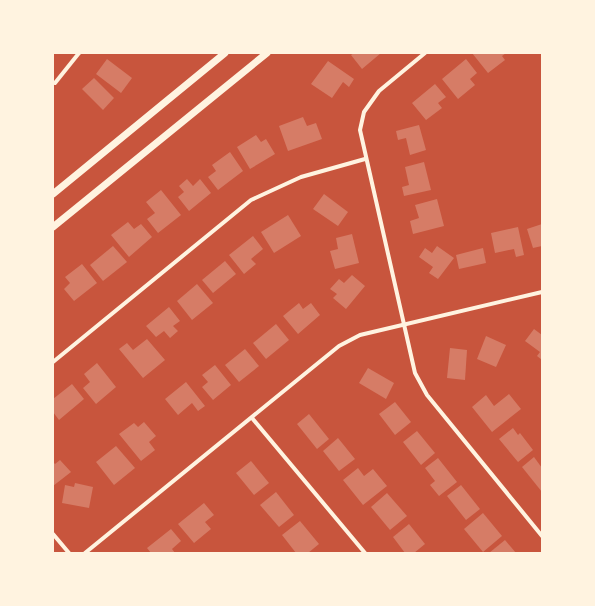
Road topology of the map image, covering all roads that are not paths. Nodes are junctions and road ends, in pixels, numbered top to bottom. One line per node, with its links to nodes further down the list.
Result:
1 (80, 53): 5 (street)
2 (225, 53): 7 (street)
3 (267, 53): 8 (street)
4 (425, 53): 6 (street)
5 (56, 83)
6 (365, 159): 10 (street); 11 (street)
7 (53, 194)
8 (53, 227)
9 (542, 292): 10 (street)
10 (404, 324): 12 (street); 14 (street)
11 (53, 362)
12 (252, 418): 16 (street); 17 (street)
13 (53, 534): 15 (street)
14 (542, 536)
15 (69, 553)
16 (85, 553)
17 (366, 553)

